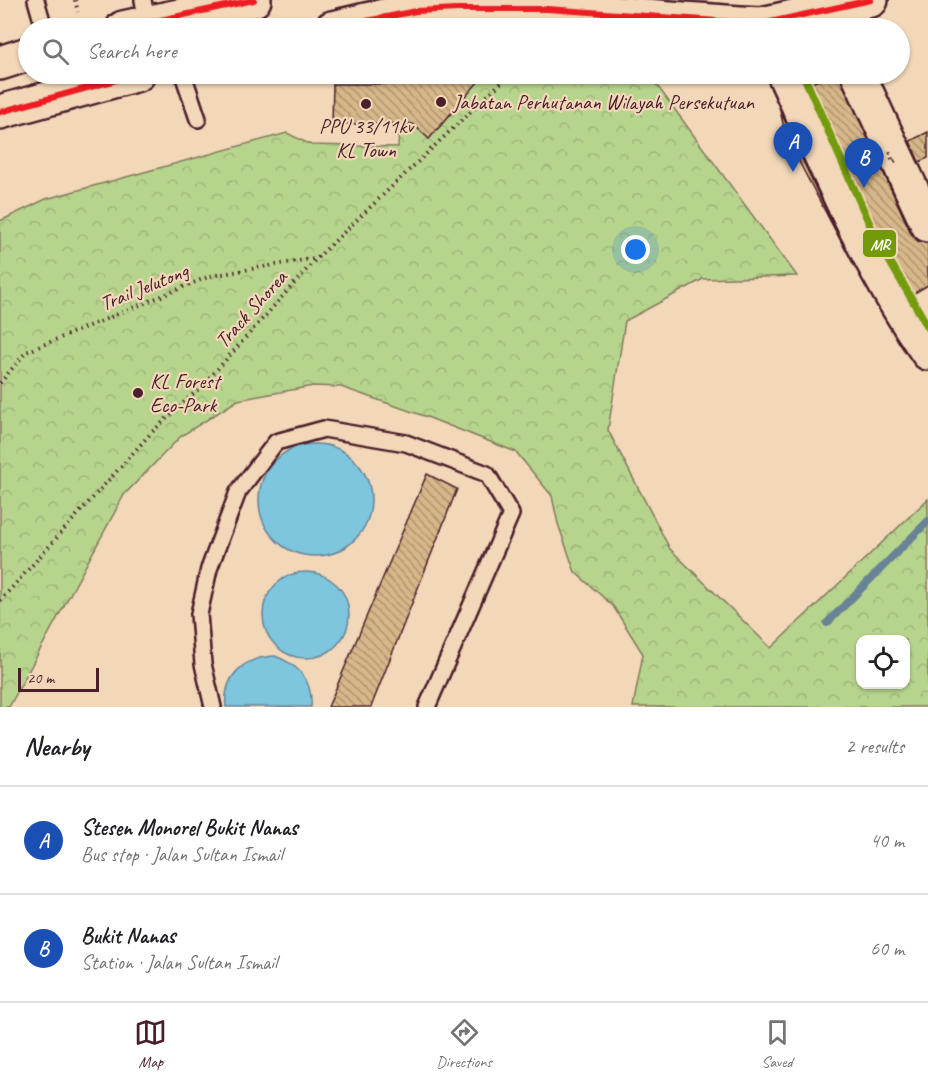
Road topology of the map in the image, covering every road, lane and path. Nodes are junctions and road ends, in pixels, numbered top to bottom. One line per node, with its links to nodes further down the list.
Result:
1 (36, 0): 9 (lane)
2 (75, 0): 5 (path)
3 (254, 0): 7 (street)
4 (871, 0): 6 (street)
5 (78, 12)
6 (831, 12): 8 (street)
7 (138, 17)
8 (758, 17): 10 (street)
9 (41, 18)
10 (381, 18)
11 (18, 57): 12 (street)
12 (0, 63)
13 (102, 84): 18 (street)
14 (186, 84): 19 (lane)
15 (500, 84): 23 (path, Track Shorea)
16 (788, 84): 24 (street)
17 (863, 84): 22 (street)
18 (0, 112)
19 (198, 119)
20 (899, 158): 21 (path, bridge)
21 (856, 168)
22 (928, 225)
23 (317, 258): 25 (path, Trail Jelutong); 26 (path, Track Shorea)
24 (928, 353)
25 (0, 383)
26 (0, 601)
27 (213, 707): 28 (lane)
28 (428, 707)

